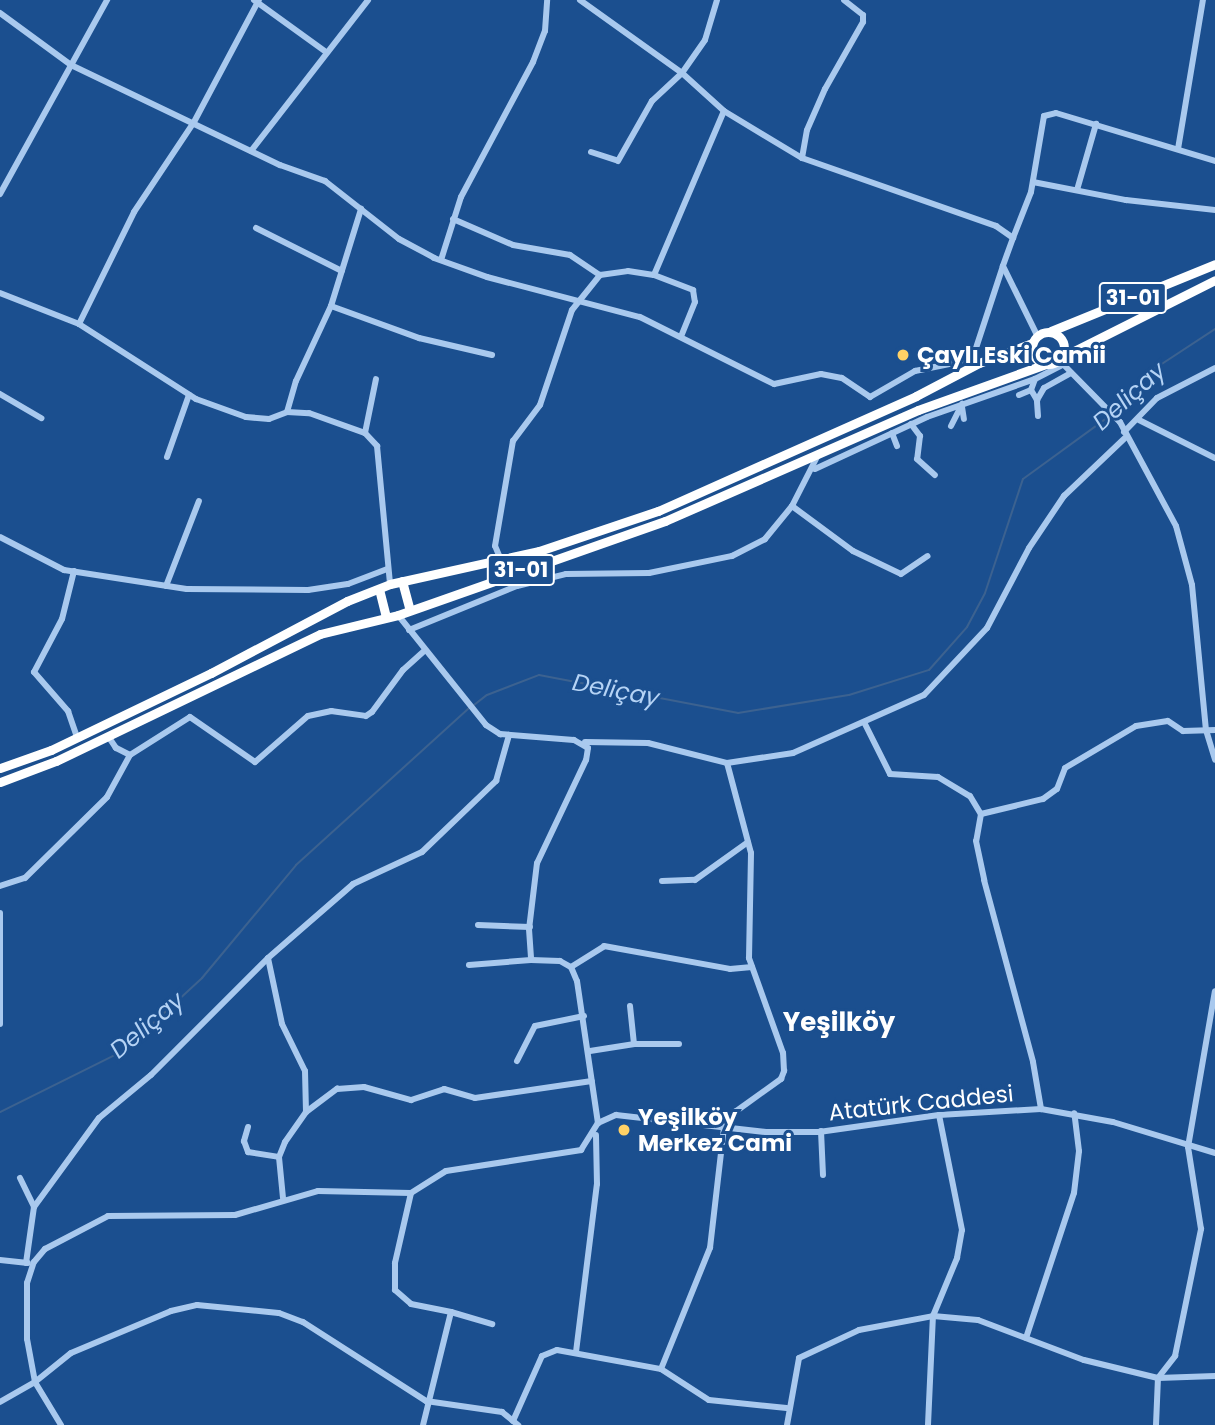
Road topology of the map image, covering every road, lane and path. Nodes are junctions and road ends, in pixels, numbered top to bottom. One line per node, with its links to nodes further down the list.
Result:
1 (107, 0): 12 (street)
2 (254, 0): 9 (street)
3 (368, 0): 11 (street)
4 (547, 0): 27 (street)
5 (580, 0): 13 (street)
6 (717, 0): 13 (street)
7 (844, 0): 20 (street)
8 (1203, 0): 17 (street)
9 (260, 2): 11 (street); 15 (street)
10 (0, 13): 12 (street)
11 (326, 52): 18 (street)
12 (71, 65): 15 (street); 24 (street)
13 (682, 73): 14 (street); 19 (street)
14 (724, 111): 20 (street); 35 (street)
15 (194, 122): 18 (street); 40 (street)
16 (1096, 124): 17 (street); 22 (street); 23 (street)
17 (1178, 149): 21 (street)
18 (251, 151): 25 (street)
19 (591, 152)
20 (802, 158): 29 (street)
21 (1215, 161)
22 (1032, 182): 23 (street); 29 (street)
23 (1077, 190): 26 (street)
24 (0, 194)
25 (360, 209): 30 (street); 33 (street)
26 (1215, 210)
27 (453, 219): 30 (street); 34 (street)
28 (256, 228): 33 (street)
29 (1013, 238): 32 (street)
30 (441, 260): 38 (street)
31 (1215, 264): 41 (highway, 31-01)
32 (1003, 266): 42 (street); 43 (street)
33 (342, 271): 39 (street)
34 (600, 275): 35 (street); 38 (street)
35 (654, 275): 42 (street)
36 (1215, 280): 45 (highway, 31-01)
37 (0, 293): 40 (street)
38 (580, 301): 42 (street); 77 (street)
39 (331, 306): 44 (street); 57 (street)
40 (79, 324): 53 (street)
41 (1051, 331): 43 (highway); 45 (highway)
42 (682, 335)
43 (1035, 339): 46 (highway); 77 (highway, 31-01)
44 (492, 355)
45 (1061, 360): 46 (highway); 48 (street); 50 (street)
46 (1046, 364): 69 (highway, 31-01)
47 (1215, 368): 61 (street)
48 (1071, 373): 55 (street); 66 (street)
49 (376, 379): 64 (street)
50 (1035, 379): 51 (street); 56 (street)
51 (1031, 390): 54 (street); 55 (street)
52 (0, 394): 59 (street)
53 (189, 395): 57 (street); 68 (street)
54 (1019, 395)
55 (1037, 400): 58 (street)
56 (962, 406): 60 (street); 62 (street); 63 (street)
57 (287, 412): 64 (street)
58 (1038, 416)
59 (41, 418)
60 (964, 419)
61 (1139, 420): 66 (street); 70 (street)
62 (911, 424): 65 (street); 72 (street)
63 (951, 426)
64 (365, 433): 78 (street)
65 (892, 433): 67 (street); 71 (street)
66 (1125, 434): 89 (street); 90 (street)
67 (897, 446)
68 (167, 457)
69 (817, 457): 71 (street); 84 (highway, 31-01)
70 (1215, 458)
71 (815, 469): 74 (street)
72 (935, 475)
73 (199, 501): 82 (street)
74 (792, 506): 76 (street); 87 (street)
75 (0, 537): 79 (street)
76 (928, 556)
77 (501, 560): 80 (highway, 31-01)
78 (387, 569): 81 (street); 82 (street)
79 (74, 571): 82 (street); 94 (street)
80 (402, 581): 81 (highway, 31-01); 84 (highway)
81 (390, 584): 83 (highway, 31-01)
82 (166, 586)
83 (379, 589): 86 (highway); 94 (highway, 31-01)
84 (410, 610): 85 (highway, 31-01)
85 (398, 614): 86 (highway, 31-01); 87 (street)
86 (386, 617): 93 (highway, 31-01)
87 (409, 630): 88 (street)
88 (424, 651): 92 (street); 96 (street)
89 (864, 722): 98 (street); 101 (street)
90 (1206, 730): 91 (street); 97 (street); 101 (street)
91 (1215, 730)
92 (509, 735): 95 (street); 108 (street)
93 (108, 736): 96 (street); 100 (highway, 31-01)
94 (77, 737): 99 (highway, 31-01)
95 (584, 743): 98 (street); 107 (street)
96 (130, 755): 104 (street)
97 (1215, 760)
98 (727, 763): 102 (street)
99 (0, 768)
100 (0, 782)
101 (981, 814): 122 (street)
102 (748, 842): 103 (street); 112 (street)
103 (662, 881)
104 (0, 887)
105 (0, 913): 116 (street)
106 (478, 925): 107 (street)
107 (530, 928): 109 (street)
108 (268, 958): 123 (street); 138 (street)
109 (531, 960): 110 (street); 111 (street)
110 (469, 965)
111 (571, 967): 112 (street); 115 (street)
112 (752, 967): 128 (street)
113 (1215, 991): 131 (street)
114 (630, 1006): 117 (street)
115 (584, 1016): 119 (street); 120 (street)
116 (0, 1024)
117 (634, 1044): 118 (street); 119 (street)
118 (679, 1044)
119 (590, 1051): 121 (street)
120 (517, 1061)
121 (592, 1081): 123 (street); 126 (street)
122 (1041, 1109): 124 (street, Atatürk Caddesi); 125 (street, Atatürk Caddesi)
123 (306, 1112): 133 (street)
124 (1074, 1113): 131 (street, Atatürk Caddesi); 144 (street)
125 (939, 1115): 129 (street, Atatürk Caddesi); 142 (street)
126 (598, 1123): 128 (street, Atatürk Caddesi); 130 (street)
127 (248, 1126): 133 (street)
128 (724, 1126): 129 (street, Atatürk Caddesi); 146 (street)
129 (821, 1131): 134 (street)
130 (596, 1133): 136 (street); 145 (street)
131 (1188, 1147): 132 (street, Atatürk Caddesi); 148 (street)
132 (1215, 1153)
133 (279, 1157): 137 (street)
134 (822, 1174)
135 (20, 1178): 138 (street)
136 (411, 1193): 137 (street); 141 (street)
137 (283, 1198): 140 (street)
138 (34, 1207): 140 (street)
139 (0, 1260): 140 (street)
140 (30, 1264): 149 (street)
141 (452, 1312): 143 (street); 151 (street)
142 (933, 1316): 144 (street); 152 (street); 157 (street)
143 (492, 1324)
144 (1026, 1338): 148 (street)
145 (576, 1352): 146 (street); 153 (street)
146 (661, 1369): 152 (street)
147 (1215, 1376): 148 (street)
148 (1158, 1378): 158 (street)
149 (35, 1382): 150 (street); 151 (street); 154 (street)
150 (0, 1402)
151 (426, 1402): 153 (street); 155 (street)
152 (787, 1408): 156 (street)
153 (515, 1423)
154 (61, 1425)
155 (423, 1425)
156 (787, 1425)
157 (928, 1425)
158 (1156, 1425)

